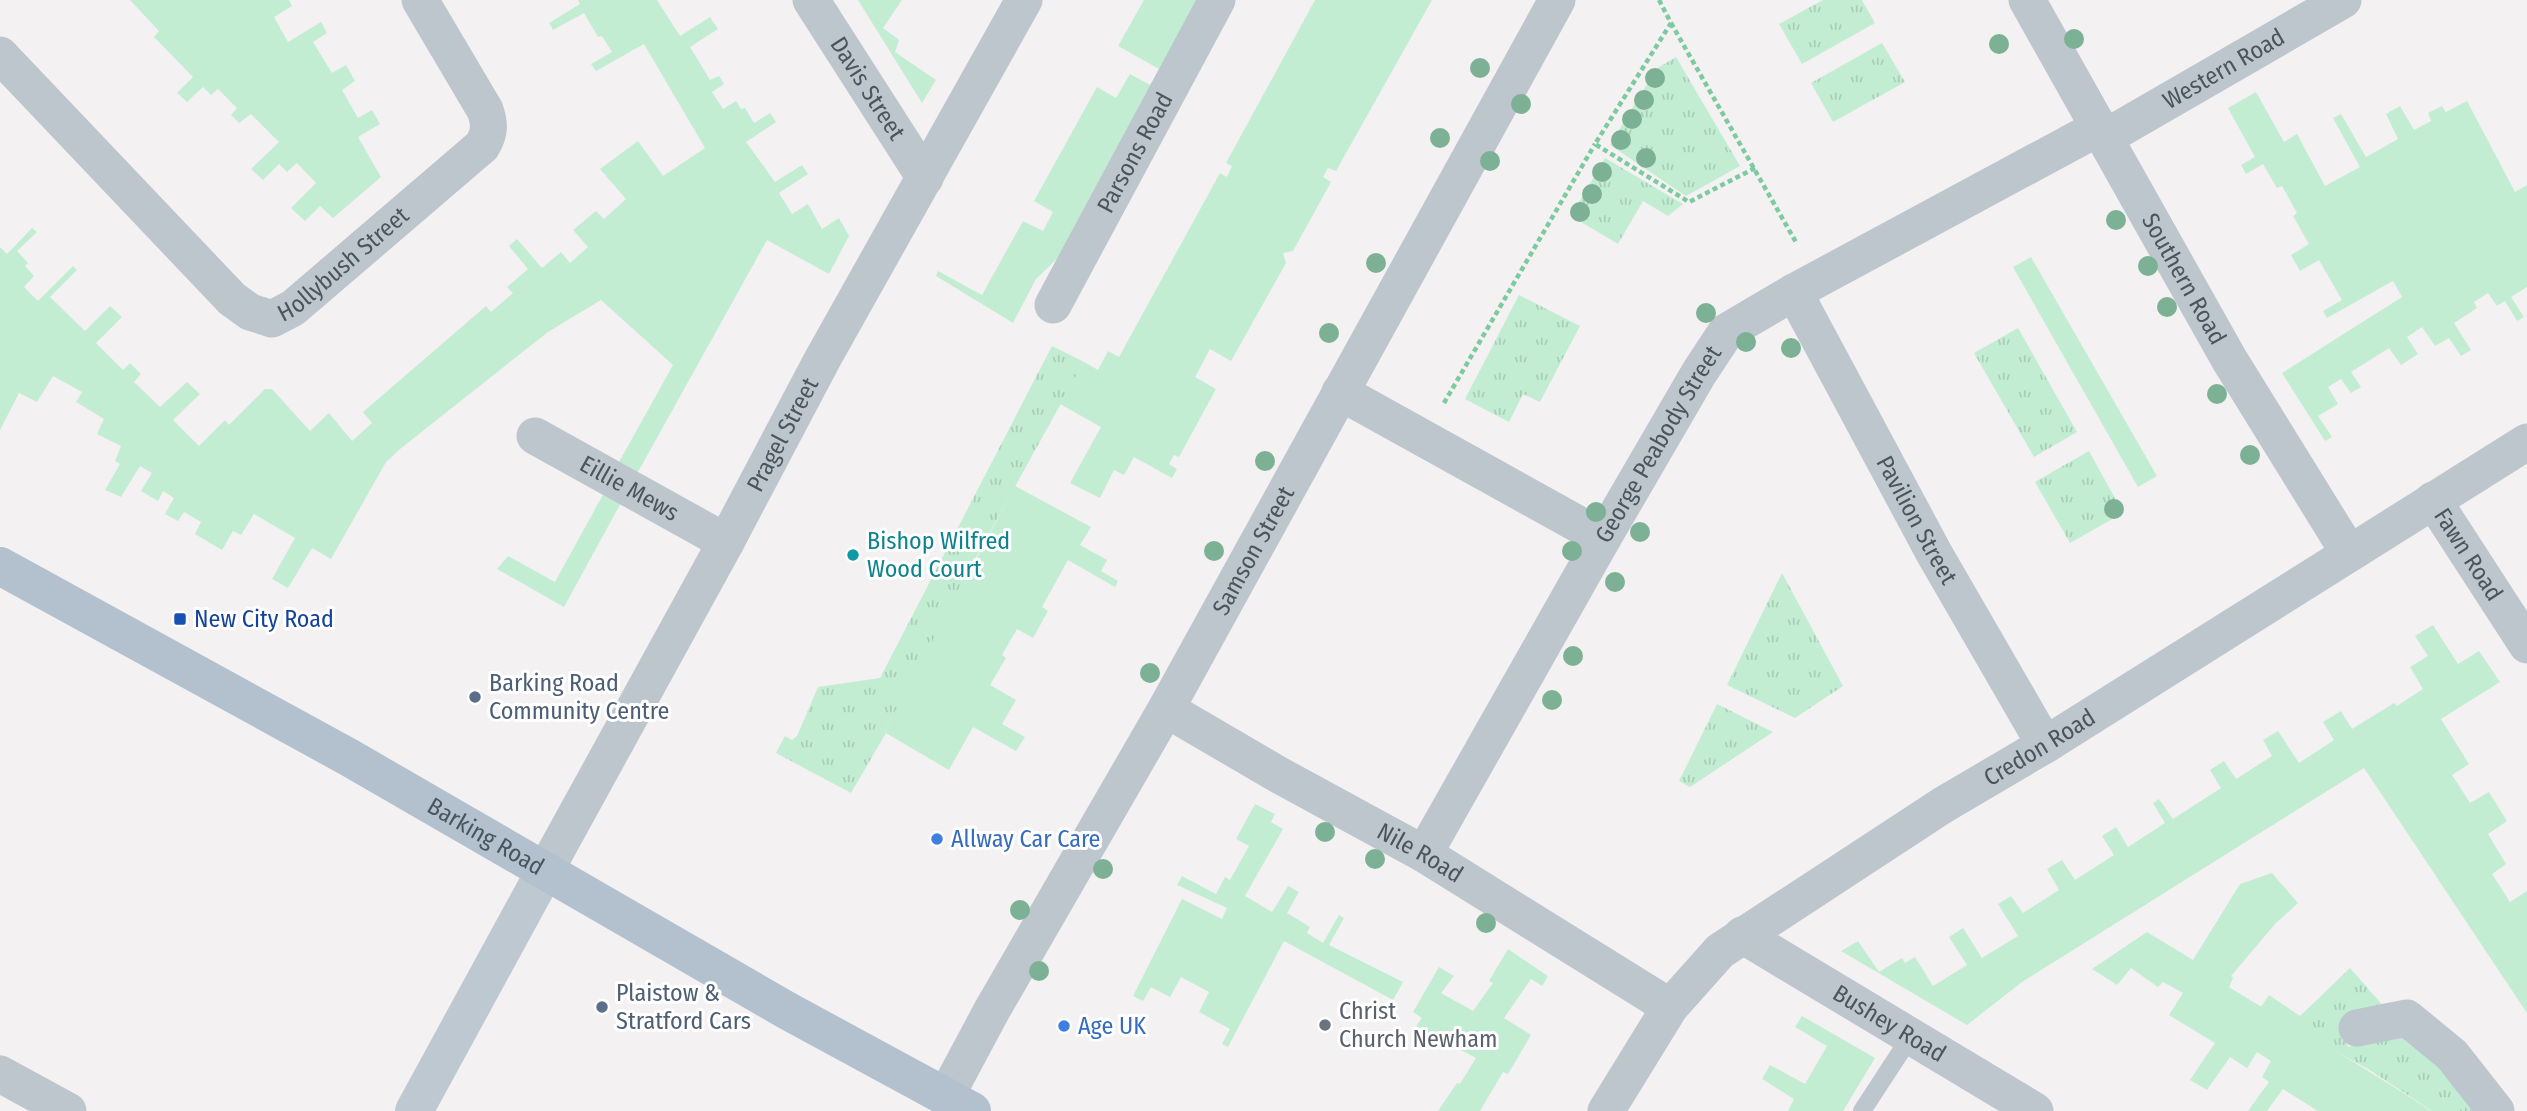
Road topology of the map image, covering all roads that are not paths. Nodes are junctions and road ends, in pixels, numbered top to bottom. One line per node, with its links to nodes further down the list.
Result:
1 (420, 0): 8 (street, Hollybush Street)
2 (811, 0): 10 (street, Davis Street)
3 (1024, 0): 10 (street, Pragel Street)
4 (1217, 0): 12 (street, Parsons Road)
5 (1557, 0): 13 (street, Samson Street)
6 (2027, 0): 9 (street, Southern Road)
7 (2343, 0): 9 (street, Western Road)
8 (0, 55)
9 (2103, 132): 11 (street, George Peabody Street); 19 (street, Southern Road)
10 (925, 178): 18 (street, Pragel Street)
11 (1805, 286): 17 (street, George Peabody Street); 23 (street, Pavilion Street)
12 (1053, 305)
13 (1340, 392): 17 (street); 22 (street, Samson Street)
14 (535, 436): 18 (street, Eillie Mews)
15 (2527, 442): 16 (street, Credon Road)
16 (2433, 500): 19 (street, Credon Road); 21 (street, Fawn Road)
17 (1603, 538): 24 (street, George Peabody Street)
18 (726, 542): 25 (street, Pragel Street)
19 (2349, 553): 23 (street, Credon Road)
20 (0, 566): 25 (main road, Barking Road)
21 (2527, 645)
22 (1166, 709): 24 (street, Nile Road); 31 (street, Samson Street)
23 (2045, 745): 26 (street, Credon Road)
24 (1424, 854): 27 (street, Nile Road)
25 (545, 871): 31 (main road, Barking Road); 33 (street)
26 (1742, 935): 27 (street, Credon Road); 29 (street, Bushey Road)
27 (1670, 1007): 34 (street, Credon Road)
28 (2357, 1028): 37 (street)
29 (1911, 1036): 35 (lane); 36 (street, Bushey Road)
30 (0, 1074): 32 (street)
31 (959, 1104)
32 (68, 1111)
33 (414, 1111)
34 (1606, 1111)
35 (1862, 1111)
36 (2035, 1111)
37 (2496, 1111)

